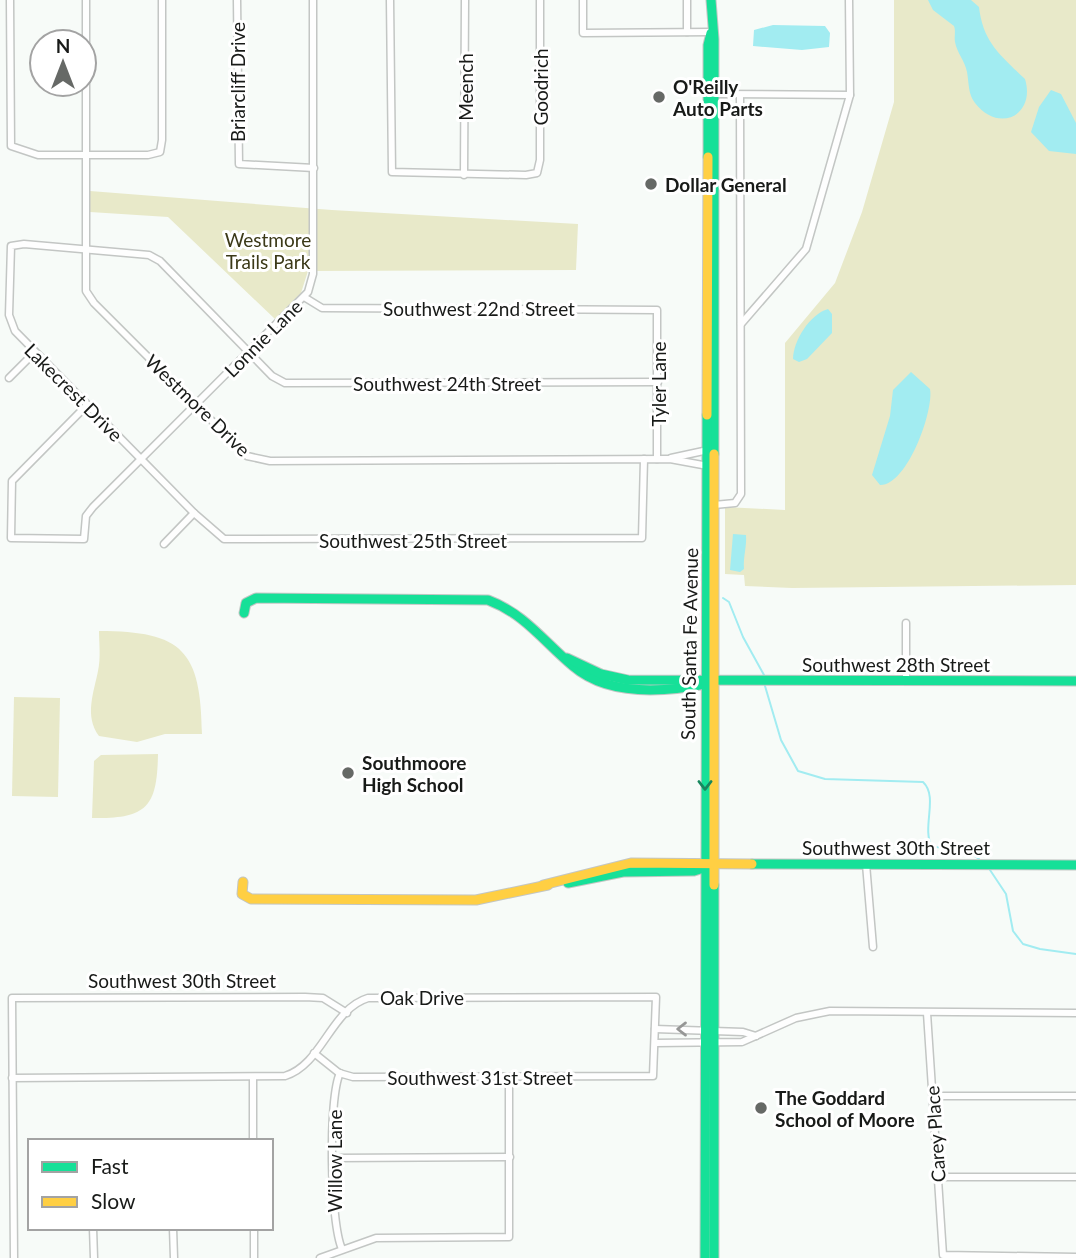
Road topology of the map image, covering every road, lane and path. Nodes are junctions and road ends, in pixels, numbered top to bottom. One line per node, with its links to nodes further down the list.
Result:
1 (10, 0): 18 (street)
2 (86, 0): 18 (street, Westmore Drive)
3 (162, 0): 18 (street)
4 (237, 0): 19 (street, Briarcliff Drive)
5 (313, 0): 19 (street, Lonnie Lane)
6 (390, 0): 20 (street)
7 (465, 0): 20 (street, Meench)
8 (540, 0): 20 (street, Goodrich)
9 (583, 0): 13 (street)
10 (687, 0): 13 (street)
11 (711, 0): 14 (main road, South Santa Fe Avenue)
12 (849, 0): 17 (street)
13 (687, 32): 14 (street)
14 (712, 32): 15 (main road, South Santa Fe Avenue); 32 (main road, South Santa Fe Avenue)
15 (714, 94): 16 (street); 32 (main road, South Santa Fe Avenue)
16 (740, 95): 17 (street); 25 (street)
17 (850, 95): 25 (street)
18 (86, 155): 22 (street, Westmore Drive)
19 (314, 167): 23 (street, Lonnie Lane)
20 (464, 175)
21 (11, 246): 22 (street, Southwest 24th Street); 26 (street, Lakecrest Drive)
22 (86, 248): 27 (street, Southwest 24th Street); 31 (street, Westmore Drive)
23 (304, 297): 24 (street, Southwest 22nd Street); 27 (street, Lonnie Lane)
24 (657, 310): 29 (street, Tyler Lane)
25 (740, 325): 38 (street)
26 (35, 352): 28 (street); 30 (street, Lakecrest Drive)
27 (249, 352): 29 (street, Southwest 24th Street); 31 (street, Lonnie Lane)
28 (9, 378)
29 (658, 382): 35 (street, Tyler Lane)
30 (87, 405): 33 (street, Lakecrest Drive); 33 (street, Lonnie Lane)
31 (195, 406): 33 (street, Lonnie Lane); 34 (street, Westmore Drive)
32 (710, 449): 36 (street, Westmore Drive); 37 (main road, South Santa Fe Avenue)
33 (140, 459): 39 (street, Lakecrest Drive)
34 (644, 459): 35 (street, Westmore Drive); 39 (street, Southwest 25th Street)
35 (657, 459): 36 (street, Westmore Drive)
36 (670, 459): 37 (street, Westmore Drive)
37 (710, 466): 38 (main road, South Santa Fe Avenue); 45 (main road, South Santa Fe Avenue)
38 (714, 505): 45 (main road, South Santa Fe Avenue)
39 (194, 513): 40 (street)
40 (164, 544)
41 (244, 613): 45 (main road, Southwest 28th Street)
42 (906, 623): 43 (street)
43 (906, 681): 44 (main road, Southwest 28th Street); 45 (main road, Southwest 28th Street)
44 (1076, 681)
45 (709, 682): 48 (main road, South Santa Fe Avenue)
46 (866, 864): 47 (main road, Southwest 30th Street); 48 (main road, Southwest 30th Street); 50 (street)
47 (1076, 865)
48 (708, 866): 49 (main road, Southwest 30th Street); 55 (main road, South Santa Fe Avenue)
49 (243, 882)
50 (873, 947)
51 (347, 1013): 54 (street, Oak Drive); 59 (street, Oak Drive); 62 (street, Southwest 30th Street)
52 (927, 1013): 53 (street); 56 (street); 64 (street, Carey Place)
53 (1076, 1013)
54 (655, 1029): 55 (street, one-way to 54); 58 (street)
55 (710, 1030): 56 (street); 57 (main road, South Santa Fe Avenue)
56 (757, 1037): 57 (street)
57 (710, 1042): 58 (street); 81 (main road, South Santa Fe Avenue); 82 (main road, South Santa Fe Avenue)
58 (655, 1044): 61 (street, Southwest 31st Street)
59 (314, 1053): 60 (street, Southwest 31st Street); 63 (street, Oak Drive)
60 (340, 1073): 61 (street, Southwest 31st Street); 68 (street, Willow Lane)
61 (509, 1077): 67 (street)
62 (12, 1078): 63 (street, Oak Drive); 76 (street)
63 (253, 1078): 66 (street)
64 (933, 1096): 65 (street); 69 (street, Carey Place)
65 (1076, 1096)
66 (253, 1139)
67 (510, 1157): 68 (street); 74 (street)
68 (334, 1158): 74 (street, Willow Lane)
69 (938, 1177): 70 (street); 75 (street, Carey Place)
70 (1076, 1177)
71 (93, 1230): 77 (street)
72 (173, 1230): 78 (street)
73 (254, 1230): 79 (street)
74 (342, 1249): 80 (street)
75 (1076, 1257)
76 (14, 1258)
77 (94, 1258)
78 (174, 1258)
79 (254, 1258)
80 (320, 1258)
81 (705, 1258)
82 (715, 1258)

